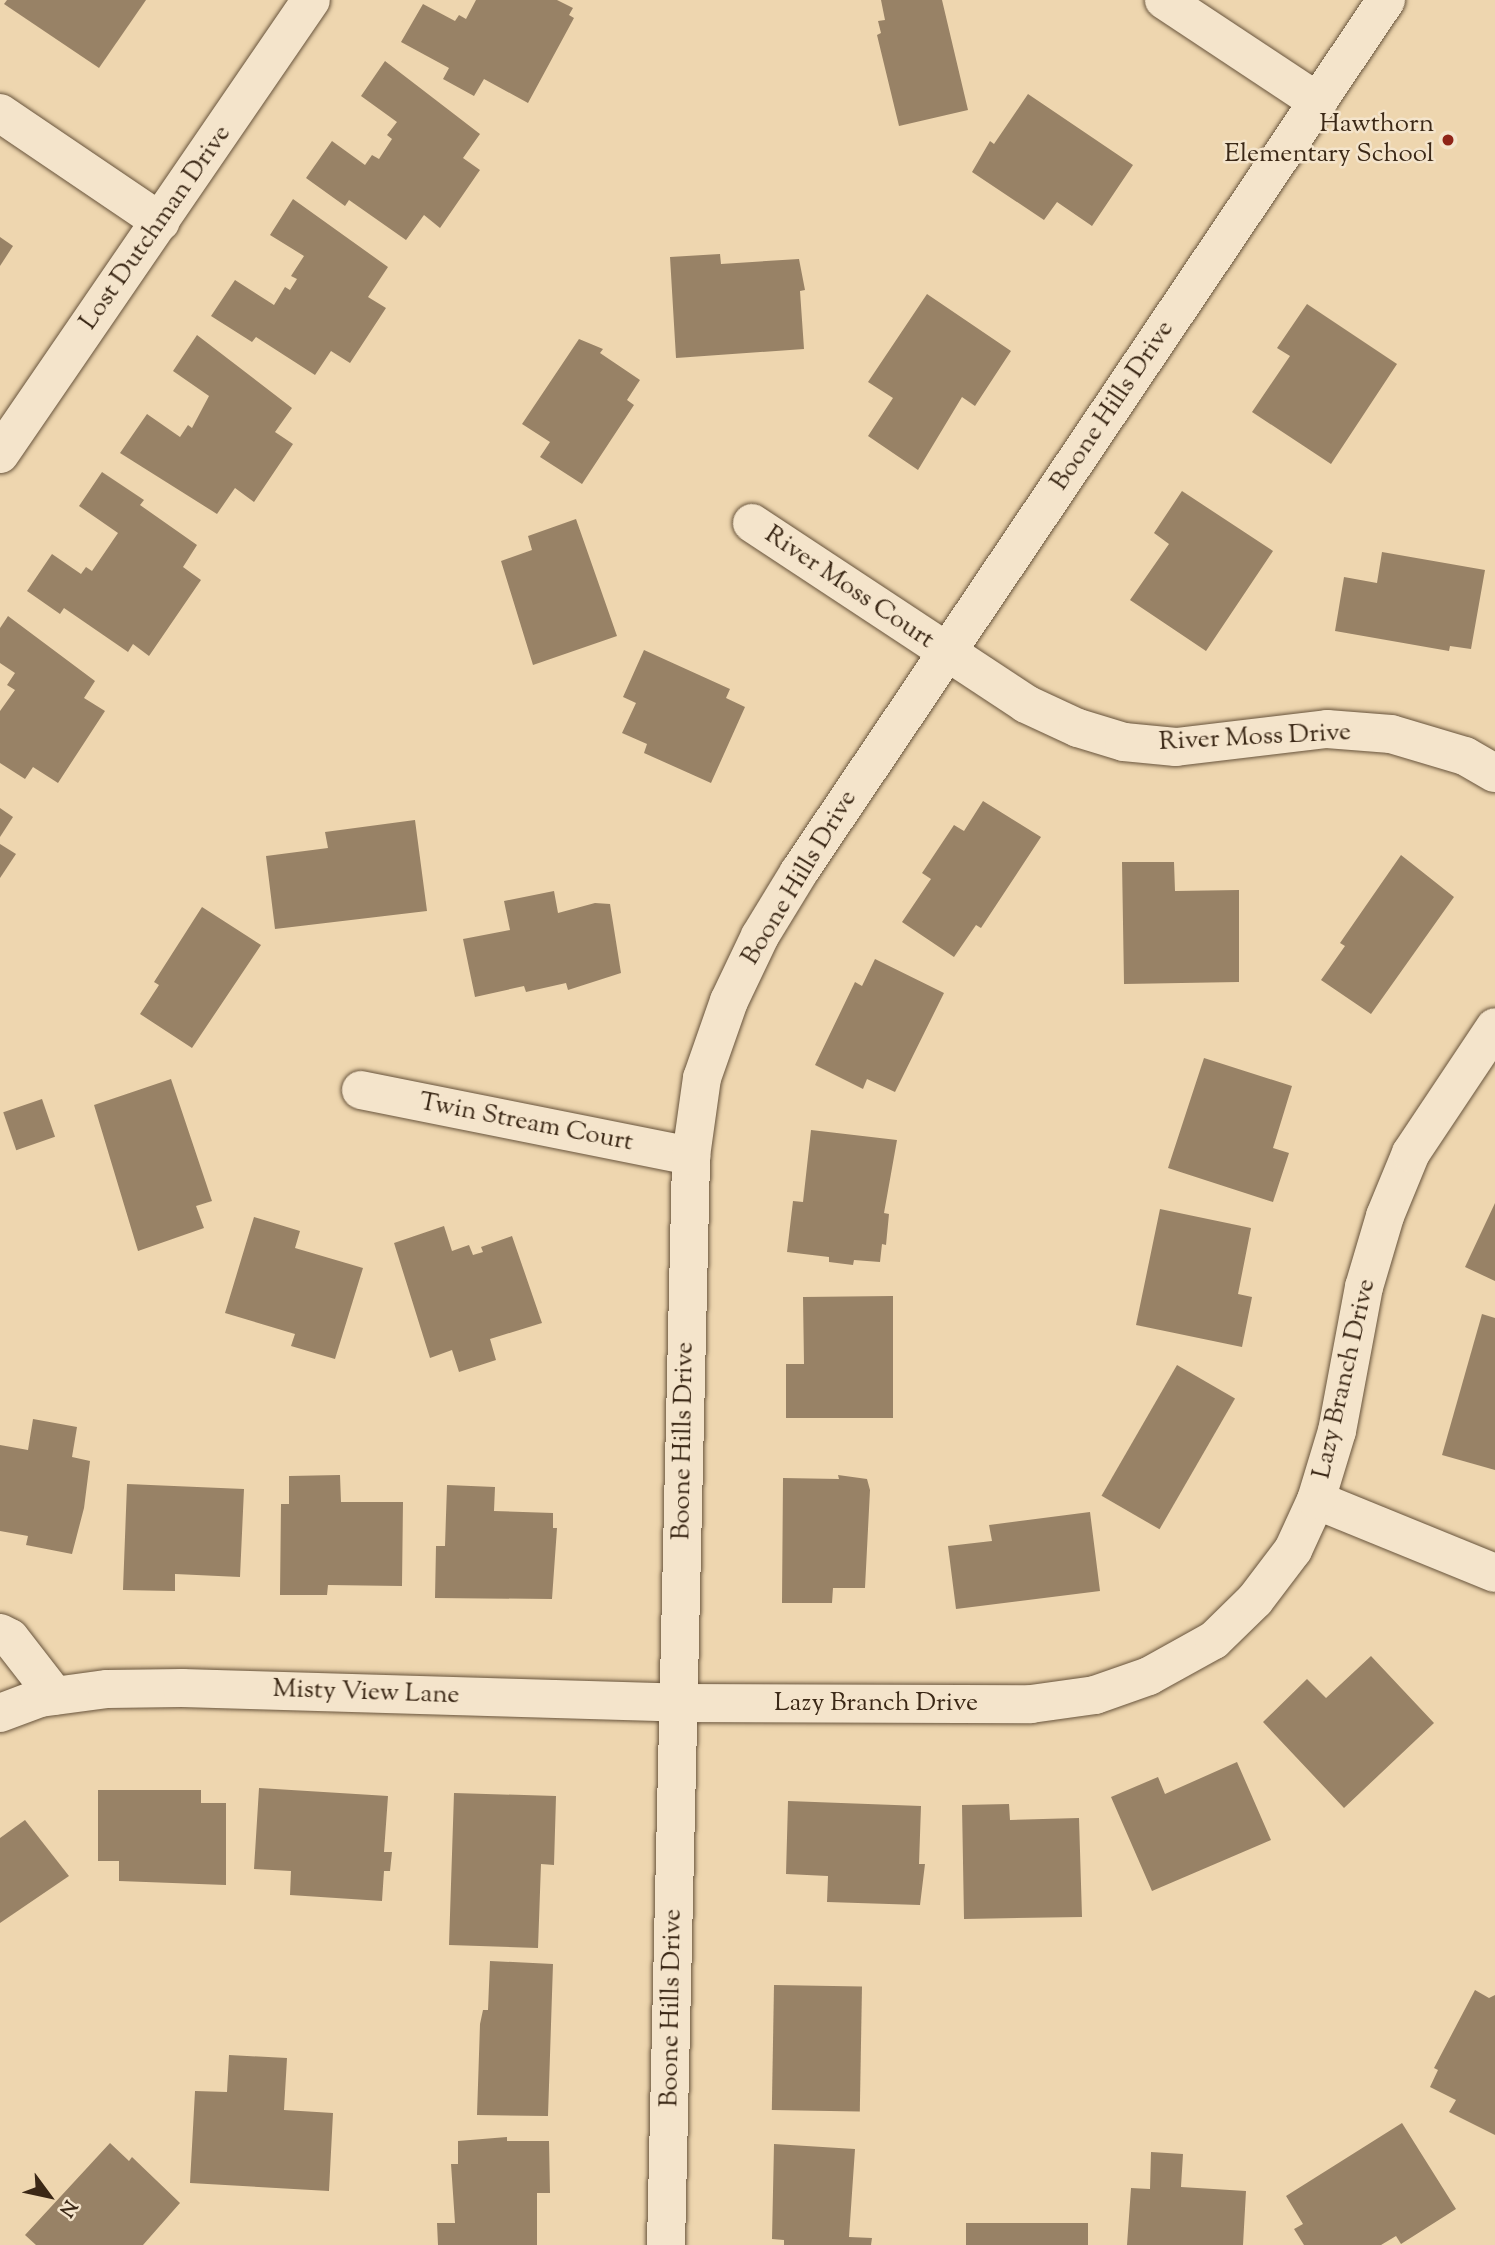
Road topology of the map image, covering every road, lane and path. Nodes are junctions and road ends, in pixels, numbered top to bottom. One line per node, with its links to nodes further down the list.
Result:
1 (311, 0): 6 (street, Lost Dutchman Drive)
2 (1164, 0): 4 (street)
3 (1386, 0): 4 (street, Boone Hills Drive)
4 (1318, 102): 9 (street, Boone Hills Drive)
5 (0, 113): 6 (street)
6 (161, 222): 7 (street, Lost Dutchman Drive)
7 (0, 454)
8 (752, 523): 9 (street, River Moss Court)
9 (946, 653): 10 (street, River Moss Drive); 13 (street, Boone Hills Drive)
10 (1495, 773)
11 (1495, 1027): 14 (street, Lazy Branch Drive)
12 (361, 1090): 13 (street, Twin Stream Court)
13 (691, 1156): 18 (street, Boone Hills Drive)
14 (1316, 1500): 15 (street); 18 (street, Lazy Branch Drive)
15 (1495, 1573)
16 (0, 1633): 17 (street)
17 (55, 1696): 18 (street, Misty View Lane); 19 (street, Misty View Lane)
18 (678, 1703): 20 (street, Boone Hills Drive)
19 (0, 1713)
20 (666, 2245)

